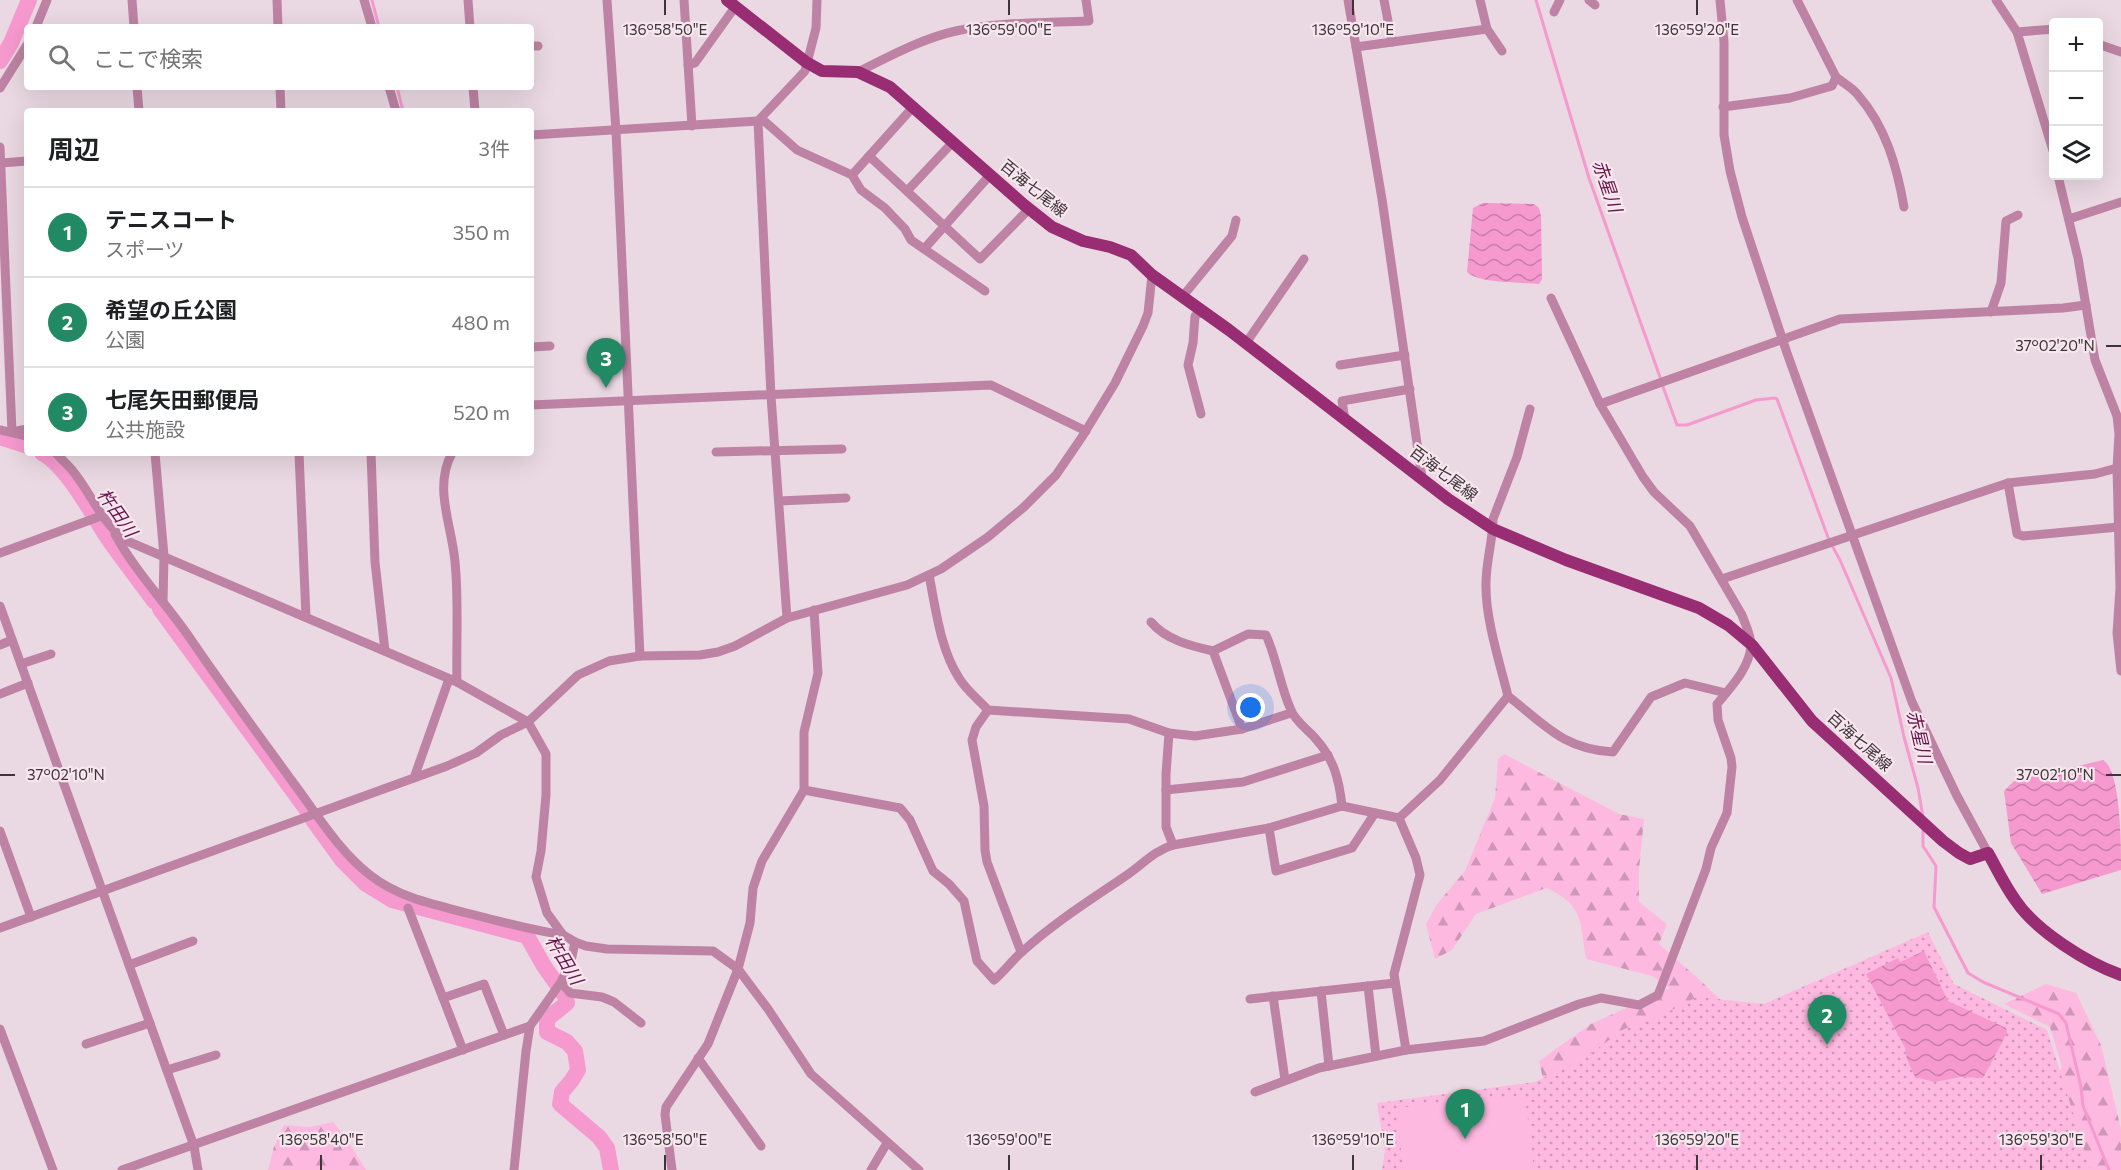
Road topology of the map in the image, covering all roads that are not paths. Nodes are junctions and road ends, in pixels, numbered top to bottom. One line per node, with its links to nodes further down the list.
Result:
1 (47, 0): 19 (street)
2 (132, 0): 20 (street)
3 (277, 0): 21 (street)
4 (364, 0): 22 (street)
5 (468, 0): 23 (street)
6 (607, 0): 50 (street)
7 (684, 0): 34 (street)
8 (817, 0): 33 (street)
9 (1086, 0): 35 (street)
10 (1348, 0): 29 (street)
11 (1384, 0): 27 (street)
12 (1480, 0): 24 (street)
13 (1560, 0): 18 (street)
14 (1720, 0): 43 (street)
15 (1797, 0): 36 (street)
16 (1996, 0): 26 (street)
17 (731, 3): 33 (main road, 百海七尾線); 34 (street)
18 (1554, 12)
19 (37, 24)
20 (134, 24)
21 (278, 24)
22 (371, 24)
23 (470, 24)
24 (1487, 29): 27 (street); 31 (street)
25 (2049, 29): 26 (street)
26 (2017, 32): 52 (street)
27 (1392, 42): 29 (street)
28 (2103, 46): 32 (street)
29 (1356, 47): 82 (street)
30 (24, 50): 37 (street)
31 (1502, 51)
32 (2121, 52)
33 (806, 62): 35 (main road, 百海七尾線); 48 (street)
34 (688, 64): 49 (street)
35 (858, 72): 42 (main road, 百海七尾線)
36 (1836, 77): 43 (street); 63 (street)
37 (0, 88)
38 (137, 90): 44 (street)
39 (280, 90): 45 (street)
40 (390, 90): 46 (street)
41 (473, 90): 47 (street)
42 (914, 106): 53 (main road, 百海七尾線); 55 (street)
43 (1723, 107): 78 (street)
44 (139, 108)
45 (281, 108)
46 (395, 108)
47 (475, 108)
48 (760, 120): 49 (street); 58 (street); 85 (street)
49 (692, 126): 50 (street)
50 (616, 131): 51 (street); 86 (street)
51 (534, 135)
52 (2049, 138)
53 (953, 142): 59 (main road, 百海七尾線); 61 (street)
54 (0, 147): 57 (street)
55 (869, 156): 58 (street); 61 (street)
56 (24, 161): 57 (street)
57 (1, 163): 95 (street)
58 (852, 175): 69 (street)
59 (990, 175): 64 (main road, 百海七尾線); 68 (street)
60 (2059, 180): 66 (street)
61 (907, 191): 68 (street)
62 (2121, 202): 66 (street)
63 (1904, 207)
64 (1029, 209): 68 (street); 71 (main road, 百海七尾線)
65 (2018, 215): 77 (street)
66 (2069, 219): 75 (street)
67 (1236, 220): 73 (street)
68 (945, 226): 69 (street)
69 (924, 249): 72 (street)
70 (1304, 259): 79 (street)
71 (1152, 274): 73 (main road, 百海七尾線); 94 (street)
72 (985, 291)
73 (1183, 296): 76 (main road, 百海七尾線)
74 (1551, 298): 87 (street)
75 (2086, 305): 77 (street); 105 (street)
76 (1203, 311): 79 (main road, 百海七尾線); 90 (street)
77 (1991, 312): 78 (street)
78 (1783, 339): 87 (street); 114 (street)
79 (1246, 343): 91 (main road, 百海七尾線)
80 (550, 346): 81 (street)
81 (534, 347)
82 (1405, 355): 83 (street); 84 (street)
83 (1340, 365)
84 (1410, 389): 91 (street); 106 (street)
85 (771, 396): 86 (street); 94 (street); 98 (street)
86 (628, 402): 88 (street); 131 (street)
87 (1600, 404): 118 (street)
88 (534, 405)
89 (1530, 409): 112 (street)
90 (1201, 414)
91 (1345, 420): 106 (main road, 百海七尾線)
92 (0, 429): 95 (street)
93 (24, 430): 95 (street)
94 (1086, 431): 117 (street)
95 (12, 432): 96 (street)
96 (24, 435)
97 (842, 449): 98 (street)
98 (775, 450): 99 (street); 109 (street)
99 (716, 452)
100 (59, 456): 110 (street)
101 (155, 456): 116 (street)
102 (299, 456): 122 (street)
103 (371, 456): 128 (street)
104 (450, 456): 134 (street)
105 (2117, 468): 107 (street); 111 (street)
106 (1422, 478): 112 (main road, 百海七尾線)
107 (2008, 483): 111 (street); 114 (street)
108 (846, 498): 109 (street)
109 (779, 501): 123 (street)
110 (96, 518): 113 (street); 115 (street)
111 (2118, 527): 133 (street)
112 (1493, 529): 127 (main road, 百海七尾線); 138 (street)
113 (114, 532): 116 (street); 119 (street)
114 (1851, 535): 118 (street); 155 (street)
115 (0, 553)
116 (164, 556): 119 (street); 122 (street)
117 (929, 575): 121 (street); 139 (street)
118 (1722, 579): 127 (street)
119 (163, 602): 149 (street)
120 (0, 606): 125 (street)
121 (814, 610): 123 (street); 146 (street)
122 (306, 617): 128 (street)
123 (787, 618): 131 (street)
124 (1150, 622): 129 (street)
125 (12, 640): 126 (street); 132 (street)
126 (0, 645)
127 (1752, 645): 136 (street); 155 (main road, 百海七尾線)
128 (385, 651): 134 (street)
129 (1213, 651): 140 (street); 142 (street)
130 (51, 654): 132 (street)
131 (640, 656): 141 (street)
132 (21, 664): 135 (street)
133 (2121, 671)
134 (453, 681): 141 (street); 145 (street)
135 (28, 683): 137 (street); 156 (street)
136 (1726, 693): 138 (street); 181 (street)
137 (0, 694)
138 (1508, 696): 151 (street)
139 (988, 710): 143 (street); 163 (street)
140 (1291, 712): 142 (street); 144 (street)
141 (528, 722): 145 (street); 160 (street)
142 (1242, 729): 143 (street)
143 (1169, 733): 147 (street)
144 (1328, 755): 147 (street); 148 (street)
145 (414, 778): 149 (street)
146 (804, 790): 163 (street); 165 (street)
147 (1166, 790): 154 (street)
148 (1342, 806): 150 (street); 152 (street)
149 (316, 813): 156 (street); 160 (street)
150 (1375, 813): 151 (street); 152 (street)
151 (1399, 818): 167 (street)
152 (1269, 828): 154 (street)
153 (0, 831): 158 (street)
154 (1173, 845): 163 (street)
155 (1988, 853): 166 (main road)
156 (102, 890): 158 (street); 164 (street)
157 (408, 908): 172 (street)
158 (31, 916): 159 (street)
159 (0, 928)
160 (563, 935): 162 (street)
161 (193, 941): 164 (street)
162 (575, 942): 165 (street); 168 (street)
163 (1021, 952)
164 (129, 965): 174 (street)
165 (738, 969): 184 (street); 189 (street)
166 (2121, 975)
167 (1395, 983): 169 (street); 181 (street)
168 (559, 985): 175 (street); 176 (street)
169 (1368, 986): 170 (street); 183 (street)
170 (1321, 991): 171 (street); 185 (street)
171 (1273, 996): 173 (street); 187 (street)
172 (443, 998): 178 (street); 180 (street)
173 (1250, 999)
174 (150, 1023): 179 (street); 186 (street)
175 (641, 1023)
176 (530, 1026): 178 (street); 195 (street)
177 (0, 1029): 192 (street)
178 (504, 1035): 180 (street)
179 (86, 1044)
180 (463, 1050): 190 (street)
181 (1406, 1050): 183 (street)
182 (216, 1055): 186 (street)
183 (1377, 1056): 185 (street)
184 (698, 1058): 191 (street); 196 (street)
185 (1329, 1066): 187 (street)
186 (167, 1070): 190 (street)
187 (1285, 1080): 188 (street)
188 (1255, 1092)
189 (887, 1143): 197 (street); 198 (street)
190 (194, 1146): 193 (street); 194 (street)
191 (761, 1146)
192 (53, 1170)
193 (123, 1170)
194 (198, 1170)
195 (514, 1170)
196 (672, 1170)
197 (871, 1170)
198 (919, 1170)

